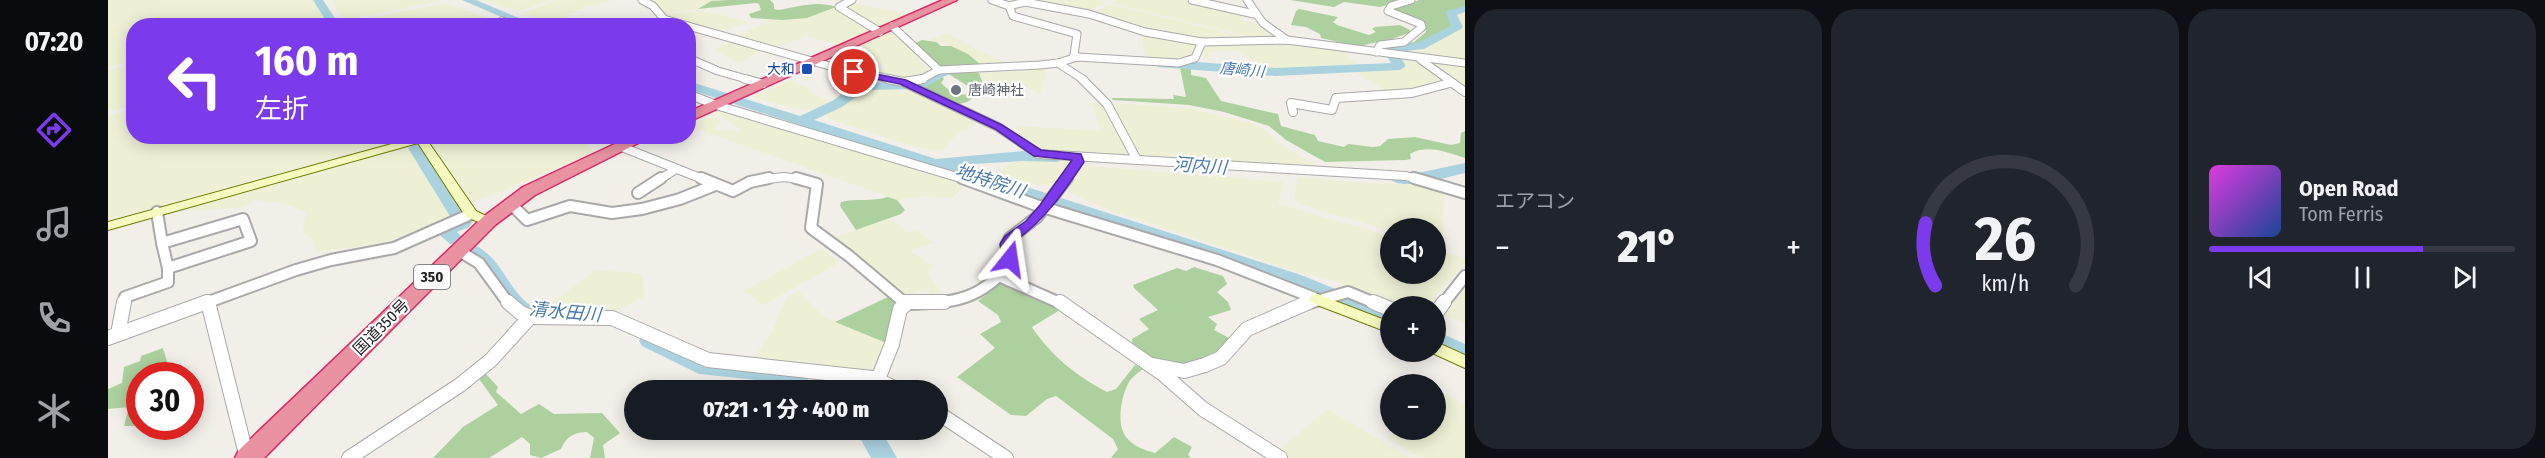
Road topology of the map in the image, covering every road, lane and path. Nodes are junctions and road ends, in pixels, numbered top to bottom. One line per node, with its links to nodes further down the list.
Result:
1 (642, 0): 10 (street)
2 (852, 0): 13 (street)
3 (952, 0): 11 (highway)
4 (992, 0): 8 (street)
5 (1192, 0): 9 (street)
6 (1247, 0): 9 (street)
7 (1411, 0): 16 (street)
8 (1009, 6): 15 (street); 17 (street)
9 (1254, 14): 14 (street)
10 (663, 18)
11 (892, 26): 13 (highway); 23 (street)
12 (696, 28): 20 (street)
13 (880, 32): 20 (highway)
14 (1287, 40): 15 (street); 16 (street)
15 (1202, 42): 17 (street)
16 (1376, 52): 18 (street)
17 (1077, 57): 21 (street)
18 (1415, 58): 22 (street); 24 (street)
19 (696, 61): 25 (street)
20 (814, 61): 25 (highway); 26 (street)
21 (1058, 63): 23 (street); 37 (street)
22 (1465, 63)
23 (939, 70): 26 (street)
24 (1450, 83): 27 (street); 30 (street)
25 (763, 84): 29 (highway)
26 (909, 85): 36 (street)
27 (1465, 92)
28 (696, 97): 29 (street)
29 (718, 104): 31 (highway); 42 (street)
30 (1293, 112)
31 (696, 114)
32 (404, 144): 44 (street)
33 (429, 144): 45 (street)
34 (628, 144): 35 (highway, 国道350号 / 350)
35 (622, 147): 38 (street); 43 (highway, 国道350号 / 350)
36 (1078, 159): 37 (street); 42 (street)
37 (1137, 160): 41 (street)
38 (676, 169): 39 (street); 40 (street)
39 (715, 185): 43 (street); 55 (street)
40 (638, 193)
41 (1465, 193)
42 (1048, 203): 51 (street); 52 (street)
43 (508, 205): 45 (highway, 国道350号 / 350)
44 (157, 212): 46 (street); 47 (street)
45 (470, 218): 48 (highway, 国道350号 / 350); 54 (street)
46 (108, 226)
47 (162, 243): 49 (street); 49 (street)
48 (459, 251): 57 (street); 65 (highway, 国道350号 / 350)
49 (168, 268): 59 (street)
50 (1465, 276): 53 (street)
51 (1001, 277): 55 (street); 62 (street)
52 (1317, 299): 56 (street); 58 (street); 62 (street)
53 (1446, 300)
54 (208, 301): 59 (street); 65 (street)
55 (906, 304): 63 (street)
56 (1380, 305)
57 (530, 317): 63 (street); 66 (street)
58 (1380, 324)
59 (113, 336)
60 (1446, 353): 61 (street)
61 (1465, 362)
62 (1150, 365): 68 (street)
63 (878, 379)
64 (948, 420): 67 (street)
65 (248, 458)
66 (349, 458)
67 (1006, 458)
68 (1280, 458)

